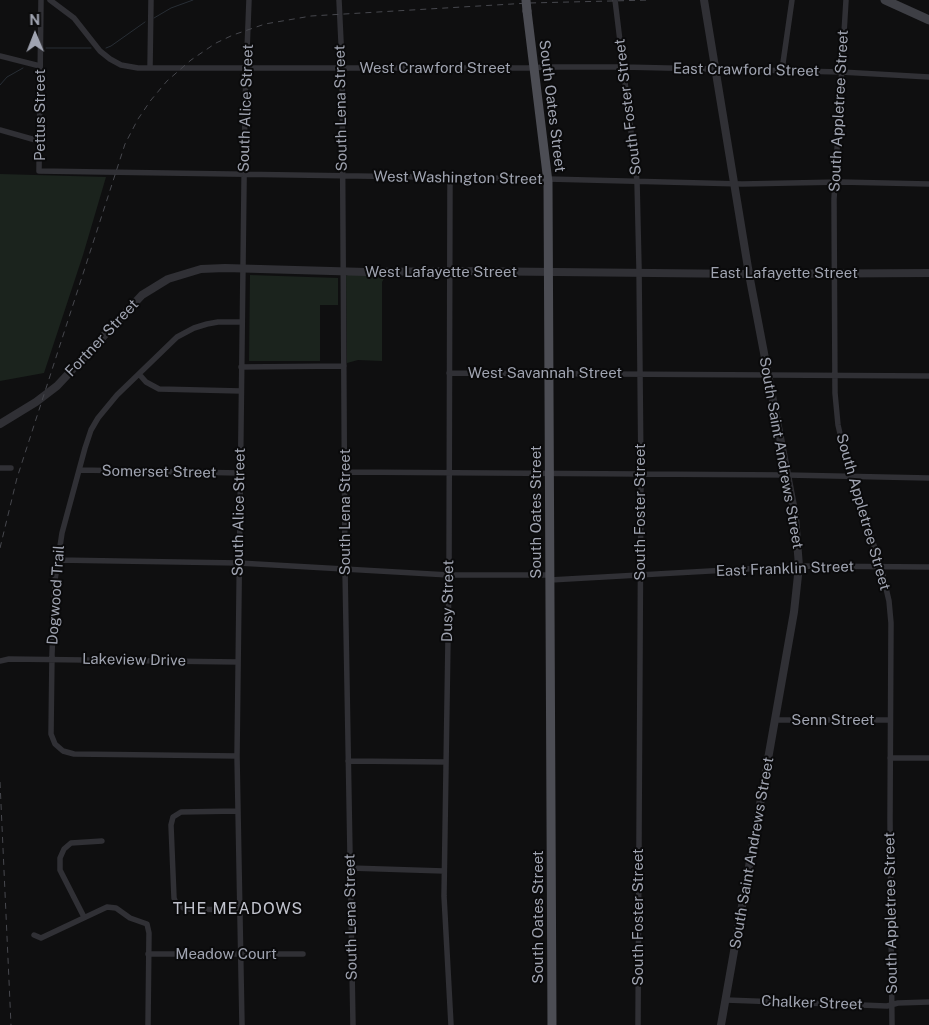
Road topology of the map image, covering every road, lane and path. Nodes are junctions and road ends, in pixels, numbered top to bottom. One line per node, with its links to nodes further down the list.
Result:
1 (41, 0): 14 (street, Pettus Street)
2 (50, 0): 16 (street, West Crawford Street)
3 (151, 0): 16 (street)
4 (249, 0): 17 (street, South Alice Street)
5 (339, 0): 18 (street, South Lena Street)
6 (526, 0): 19 (main road, South Oates Street, bridge)
7 (615, 0): 15 (street, South Foster Street)
8 (704, 0): 20 (street, South Saint Andrews Street)
9 (792, 0): 21 (street)
10 (846, 0): 22 (street, South Appletree Street)
11 (885, 0): 12 (main road)
12 (929, 20)
13 (0, 56): 14 (street)
14 (40, 66): 25 (street, Pettus Street)
15 (623, 67): 19 (street, West Crawford Street); 20 (street, East Crawford Street); 31 (street, South Foster Street)
16 (150, 68): 17 (street, West Crawford Street)
17 (247, 68): 18 (street, West Crawford Street); 27 (street, South Alice Street)
18 (342, 68): 19 (street, West Crawford Street); 28 (street, South Lena Street)
19 (534, 68): 30 (main road, South Oates Street)
20 (716, 70): 21 (street, East Crawford Street); 32 (street, South Saint Andrews Street)
21 (782, 70): 22 (street, East Crawford Street)
22 (841, 72): 23 (street, East Crawford Street); 33 (street, South Appletree Street)
23 (929, 77)
24 (0, 130): 25 (street)
25 (40, 141): 26 (street, Pettus Street)
26 (39, 171): 27 (street, West Washington Street)
27 (244, 175): 28 (street, West Washington Street); 35 (street, South Alice Street)
28 (342, 176): 29 (street, West Washington Street); 37 (street, South Lena Street)
29 (450, 178): 30 (street, West Washington Street); 38 (street, Dusy Street)
30 (548, 179): 31 (street, West Washington Street); 36 (main road, South Oates Street)
31 (637, 181): 32 (street, West Washington Street); 39 (street, South Foster Street)
32 (735, 182): 33 (street, West Washington Street); 42 (street, South Saint Andrews Street)
33 (835, 183): 34 (street, West Washington Street); 40 (street, South Appletree Street)
34 (929, 184)
35 (243, 268): 37 (street, West Lafayette Street); 43 (street, South Alice Street); 54 (street, Fortner Street)
36 (549, 271): 38 (street, West Lafayette Street); 39 (street, West Lafayette Street); 48 (main road, South Oates Street)
37 (343, 272): 38 (street, West Lafayette Street); 44 (street, South Lena Street)
38 (449, 272): 46 (street, Dusy Street)
39 (639, 272): 42 (street, East Lafayette Street); 49 (street, South Foster Street)
40 (834, 273): 41 (street, East Lafayette Street); 42 (street, East Lafayette Street); 51 (street, South Appletree Street)
41 (929, 273)
42 (749, 274): 50 (street, South Saint Andrews Street)
43 (242, 322): 45 (street, South Alice Street); 47 (street, Dogwood Trail)
44 (344, 366): 45 (street); 58 (street, South Lena Street)
45 (241, 367): 53 (street, South Alice Street)
46 (449, 373): 48 (street, West Savannah Street); 60 (street, Dusy Street)
47 (139, 374): 53 (street); 57 (street, Dogwood Trail)
48 (549, 374): 49 (street, West Savannah Street); 61 (main road, South Oates Street)
49 (640, 374): 50 (street, West Savannah Street); 62 (street, South Foster Street)
50 (768, 375): 51 (street, West Savannah Street); 63 (street, South Saint Andrews Street)
51 (835, 375): 52 (street, West Savannah Street); 64 (street, South Appletree Street)
52 (929, 376)
53 (241, 391): 59 (street, South Alice Street)
54 (0, 424)
55 (0, 468): 56 (street)
56 (11, 468)
57 (79, 470): 59 (street, Somerset Street); 66 (street, Dogwood Trail)
58 (344, 472): 60 (street); 71 (street, South Lena Street)
59 (240, 473): 67 (street, South Alice Street)
60 (449, 473): 61 (street); 72 (street, Dusy Street)
61 (550, 474): 62 (street); 74 (main road, South Oates Street)
62 (641, 475): 63 (street); 73 (street, South Foster Street)
63 (787, 475): 64 (street); 68 (street, South Saint Andrews Street)
64 (852, 478): 65 (street); 69 (street, South Appletree Street)
65 (929, 478)
66 (57, 560): 67 (street, East Franklin Street); 75 (street, Dogwood Trail)
67 (239, 563): 71 (street, East Franklin Street); 77 (street, South Alice Street)
68 (799, 566): 69 (street, East Franklin Street); 73 (street, East Franklin Street); 78 (street, South Saint Andrews Street)
69 (881, 567): 70 (street, East Franklin Street); 79 (street, South Appletree Street)
70 (929, 567)
71 (345, 570): 72 (street, East Franklin Street); 83 (street, South Lena Street)
72 (448, 575): 74 (street, East Franklin Street); 84 (street, Dusy Street)
73 (640, 575): 74 (street, East Franklin Street); 103 (street, South Foster Street)
74 (550, 578): 102 (main road, South Oates Street)
75 (52, 659): 76 (street, Lakeview Drive); 77 (street, Lakeview Drive); 80 (street, Dogwood Trail)
76 (0, 661)
77 (238, 662): 80 (street, South Alice Street)
78 (775, 720): 79 (street, Senn Street); 95 (street, South Saint Andrews Street)
79 (890, 720): 81 (street, South Appletree Street)
80 (237, 756): 85 (street, South Alice Street)
81 (890, 758): 82 (street); 97 (street, South Appletree Street)
82 (929, 758)
83 (348, 761): 84 (street); 87 (street, South Lena Street)
84 (446, 762): 88 (street, Dusy Street)
85 (236, 811): 89 (street, South Alice Street); 89 (street)
86 (102, 841): 90 (street)
87 (350, 868): 88 (street); 100 (street, South Lena Street)
88 (444, 871): 101 (street, Dusy Street)
89 (239, 910): 93 (street, South Alice Street)
90 (84, 917): 91 (street); 92 (street)
91 (34, 935)
92 (148, 954): 93 (street, Meadow Court); 98 (street)
93 (241, 954): 94 (street, Meadow Court); 99 (street, South Alice Street)
94 (303, 954)
95 (726, 1000): 97 (street, Chalker Street); 104 (street, South Saint Andrews Street)
96 (929, 1002): 97 (street, Chalker Street)
97 (892, 1005): 105 (street, South Appletree Street)
98 (148, 1025)
99 (242, 1025)
100 (353, 1025)
101 (451, 1025)
102 (552, 1025)
103 (638, 1025)
104 (721, 1025)
105 (892, 1025)

